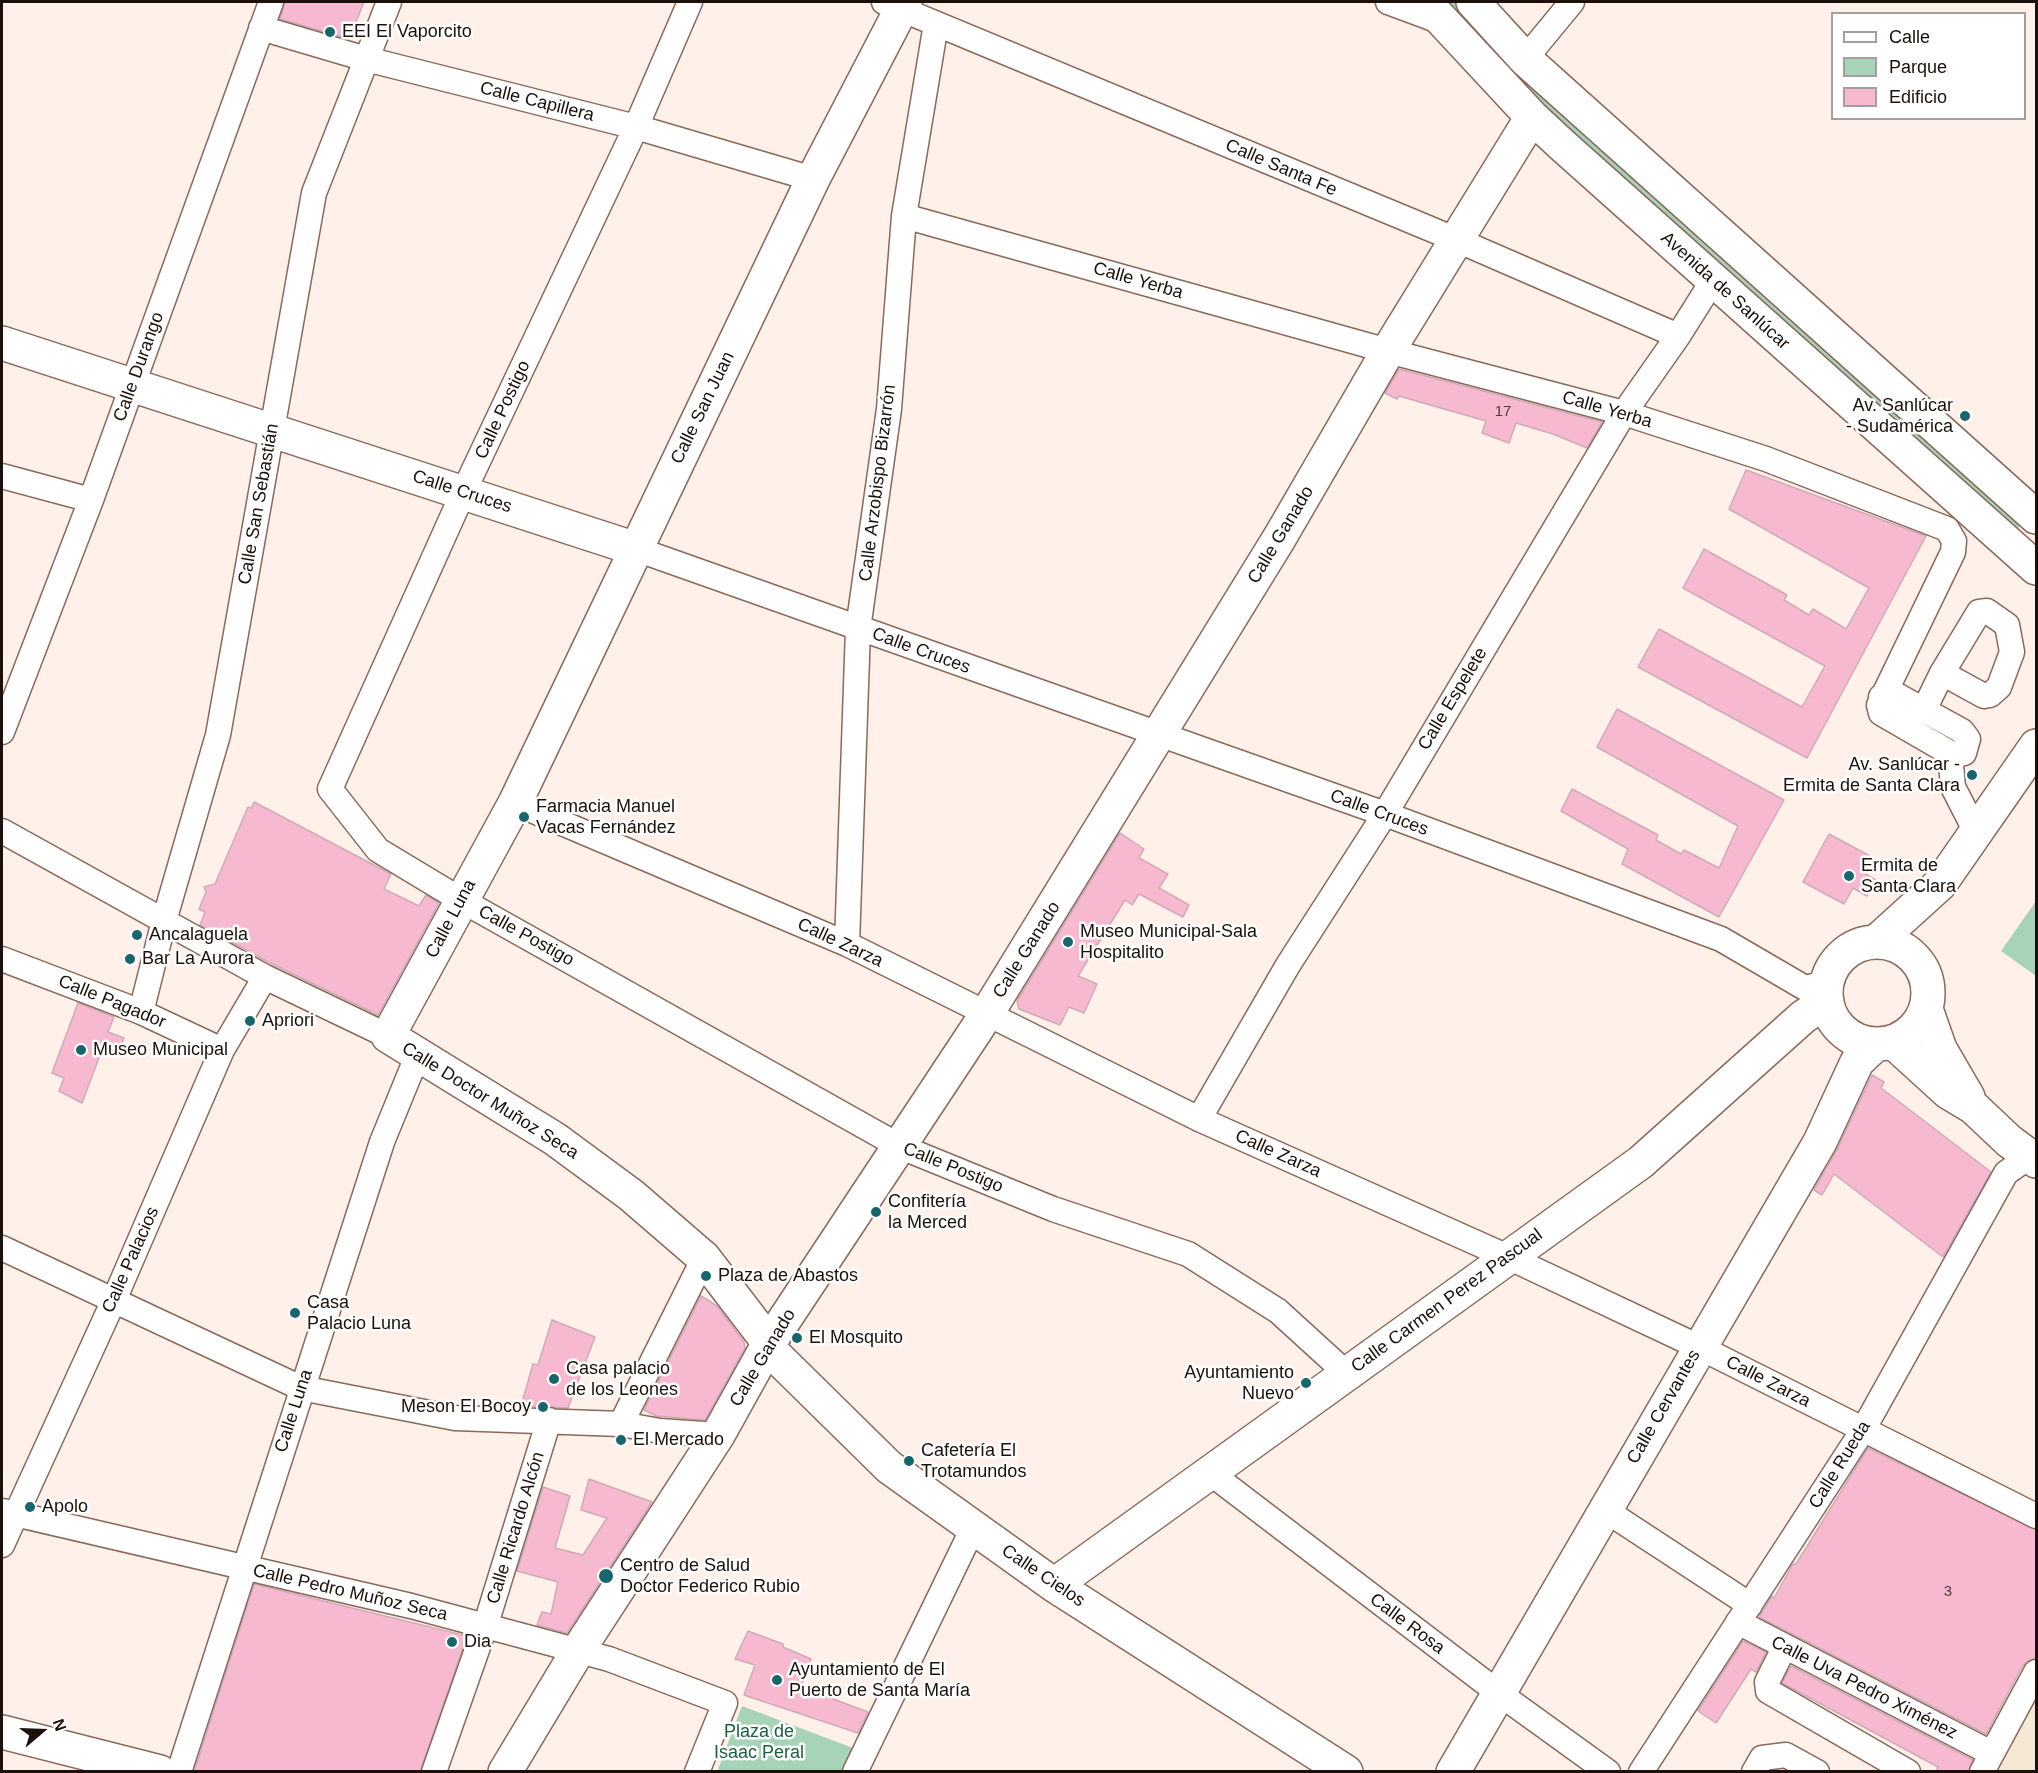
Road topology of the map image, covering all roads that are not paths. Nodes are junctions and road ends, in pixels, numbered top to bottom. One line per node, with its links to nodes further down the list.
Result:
1 (271, 2): 10 (street, Calle Durango)
2 (388, 2): 11 (street, Calle San Sebastián)
3 (690, 2): 14 (street, Calle Postigo)
4 (1388, 2): 8 (street)
5 (1473, 2): 12 (street)
6 (1572, 2): 12 (street)
7 (897, 7): 9 (street, Calle Santa Fe); 15 (street, Calle San Juan)
8 (1435, 12): 13 (street, Avenida de Sanlúcar)
9 (936, 24): 16 (street, Calle Arzobispo Bizarrón); 17 (street, Calle Santa Fe)
10 (261, 28): 11 (street, Calle Capillera); 22 (street, Calle Durango)
11 (366, 59): 14 (street, Calle Capillera); 24 (street, Calle San Sebastián)
12 (1526, 59): 28 (street)
13 (1532, 117): 17 (street, Calle Ganado); 18 (street, Avenida de Sanlúcar)
14 (636, 127): 15 (street, Calle Capillera); 26 (street, Calle Postigo)
15 (813, 179): 29 (street, Calle San Juan)
16 (904, 216): 21 (street, Calle Yerba); 31 (street, Calle Arzobispo Bizarrón)
17 (1457, 240): 19 (street, Calle Santa Fe); 21 (street, Calle Ganado)
18 (1712, 282): 19 (street, Calle Espelete); 30 (street, Avenida de Sanlúcar)
19 (1678, 336): 23 (street, Calle Espelete)
20 (2, 343): 22 (street, Calle Cruces)
21 (1388, 351): 23 (street, Calle Yerba); 36 (street, Calle Ganado)
22 (132, 386): 24 (street, Calle Cruces); 27 (street, Calle Durango)
23 (1624, 413): 33 (street, Calle Yerba); 40 (street, Calle Espelete)
24 (273, 429): 26 (street, Calle Cruces); 45 (street, Calle San Sebastián)
25 (2, 476): 27 (street)
26 (463, 493): 29 (street, Calle Cruces); 44 (street, Calle Postigo)
27 (91, 500): 35 (street, Calle Durango)
28 (2037, 517)
29 (636, 549): 31 (street, Calle Cruces); 39 (street, Calle San Juan)
30 (2037, 568)
31 (858, 629): 36 (street, Calle Cruces); 47 (street, Calle Arzobispo Bizarrón)
32 (1942, 673): 34 (street)
33 (1881, 697): 34 (street); 38 (street)
34 (1924, 710): 38 (street)
35 (2, 732)
36 (1158, 736): 40 (street, Calle Cruces); 54 (street, Calle Ganado)
37 (2037, 746): 42 (street)
38 (1950, 753): 42 (street)
39 (515, 803): 44 (street, Calle Luna); 47 (street, Calle Zarza)
40 (1385, 814): 51 (street, Calle Cruces); 60 (street, Calle Espelete)
41 (2, 831): 45 (street, Calle Doctor Muñoz Seca)
42 (1976, 832): 43 (street)
43 (1940, 885): 46 (street); 49 (street)
44 (461, 900): 55 (street, Calle Luna); 61 (street, Calle Postigo)
45 (164, 921): 50 (street, Calle Doctor Muñoz Seca); 53 (street, Calle San Sebastián)
46 (1876, 942): 49 (street); 51 (street)
47 (847, 944): 54 (street, Calle Zarza)
48 (2, 959): 53 (street, Calle Pagador)
49 (1918, 962): 52 (street)
50 (265, 977): 55 (street, Calle Doctor Muñoz Seca); 57 (street, Calle Palacios)
51 (1827, 992): 56 (street); 64 (street, Calle Carmen Perez Pascual)
52 (1926, 1009): 56 (street); 59 (street)
53 (141, 1012): 57 (street, Calle Pagador)
54 (986, 1015): 60 (street, Calle Zarza); 61 (street, Calle Ganado)
55 (388, 1036): 58 (street, Calle Doctor Muñoz Seca)
56 (1884, 1043): 59 (street); 68 (street, Calle Cervantes)
57 (222, 1050): 66 (street, Calle Palacios)
58 (418, 1054): 65 (street, Calle Doctor Muñoz Seca); 70 (street, Calle Luna)
59 (1973, 1107): 62 (street)
60 (1199, 1119): 64 (street, Calle Zarza)
61 (901, 1147): 67 (street, Calle Ganado); 69 (street, Calle Postigo)
62 (2033, 1159): 73 (street, Calle Rueda)
63 (2, 1248): 66 (street)
64 (1508, 1257): 68 (street, Calle Zarza); 69 (street, Calle Carmen Perez Pascual)
65 (704, 1258): 67 (street, Calle Doctor Muñoz Seca); 72 (street)
66 (114, 1300): 70 (street); 77 (street, Calle Palacios)
67 (768, 1345): 74 (street, Calle Ganado); 79 (street, Calle Cielos)
68 (1699, 1347): 73 (street, Calle Zarza); 76 (street, Calle Cervantes)
69 (1346, 1373): 75 (street, Calle Carmen Perez Pascual)
70 (301, 1388): 71 (street); 81 (street, Calle Luna)
71 (549, 1420): 72 (street); 84 (street, Calle Ricardo Alcón)
72 (621, 1424): 74 (street)
73 (1863, 1430): 78 (street, Calle Zarza); 83 (street, Calle Rueda)
74 (718, 1435): 86 (street, Calle Ganado)
75 (1209, 1472): 82 (street, Calle Carmen Perez Pascual); 88 (street, Calle Rosa)
76 (1605, 1510): 83 (street, Calle Uva Pedro Ximénez); 88 (street, Calle Cervantes)
77 (8, 1513): 80 (street, Calle Palacios); 81 (street, Calle Pedro Muñoz Seca)
78 (2037, 1516)
79 (973, 1528): 82 (street, Calle Cielos); 96 (street)
80 (2, 1545)
81 (244, 1569): 84 (street, Calle Pedro Muñoz Seca); 92 (street, Calle Luna)
82 (1054, 1585): 97 (street, Calle Cielos)
83 (1744, 1614): 85 (street, Calle Uva Pedro Ximénez); 100 (street, Calle Rueda)
84 (486, 1624): 86 (street, Calle Pedro Muñoz Seca); 93 (street, Calle Ricardo Alcón)
85 (1784, 1648): 90 (street, Calle Uva Pedro Ximénez); 103 (street)
86 (579, 1649): 94 (street, Calle Ganado); 95 (street, Calle Pedro Muñoz Seca)
87 (2037, 1672): 90 (street)
88 (1500, 1694): 98 (street, Calle Cervantes); 99 (street, Calle Rosa)
89 (2, 1732): 91 (street)
90 (1986, 1762)
91 (160, 1772)
92 (179, 1772)
93 (434, 1772)
94 (505, 1772)
95 (697, 1772)
96 (855, 1772)
97 (1346, 1772)
98 (1453, 1772)
99 (1608, 1772)
100 (1641, 1772)
101 (1754, 1772): 102 (street)
102 (1817, 1772)
103 (1908, 1772)

